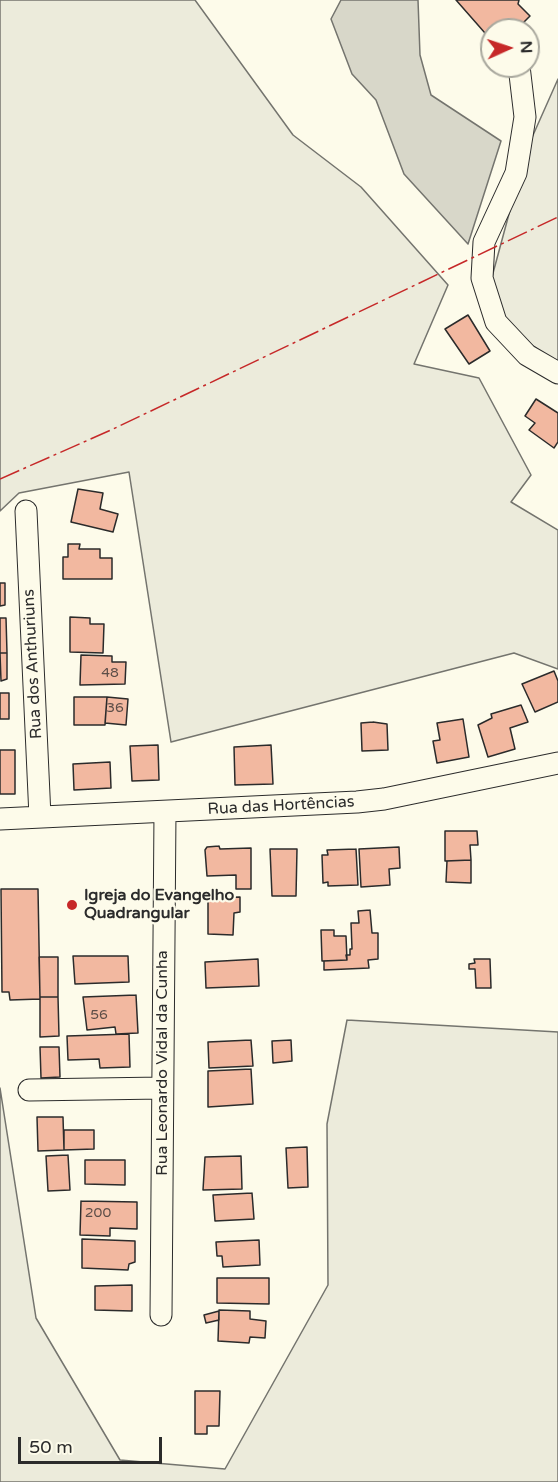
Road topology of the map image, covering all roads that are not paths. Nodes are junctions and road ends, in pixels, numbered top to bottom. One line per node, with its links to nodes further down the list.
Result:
1 (520, 78): 2 (street)
2 (558, 373)
3 (26, 511): 6 (street, Rua dos Anthuriuns)
4 (558, 763): 5 (street, Rua das Hortências)
5 (165, 812): 6 (street, Rua das Hortências); 8 (street, Rua Leonardo Vidal da Cunha)
6 (40, 817): 7 (street, Rua das Hortências)
7 (0, 819)
8 (162, 1088): 9 (street); 10 (street, Rua Leonardo Vidal da Cunha)
9 (29, 1090)
10 (160, 1315)

